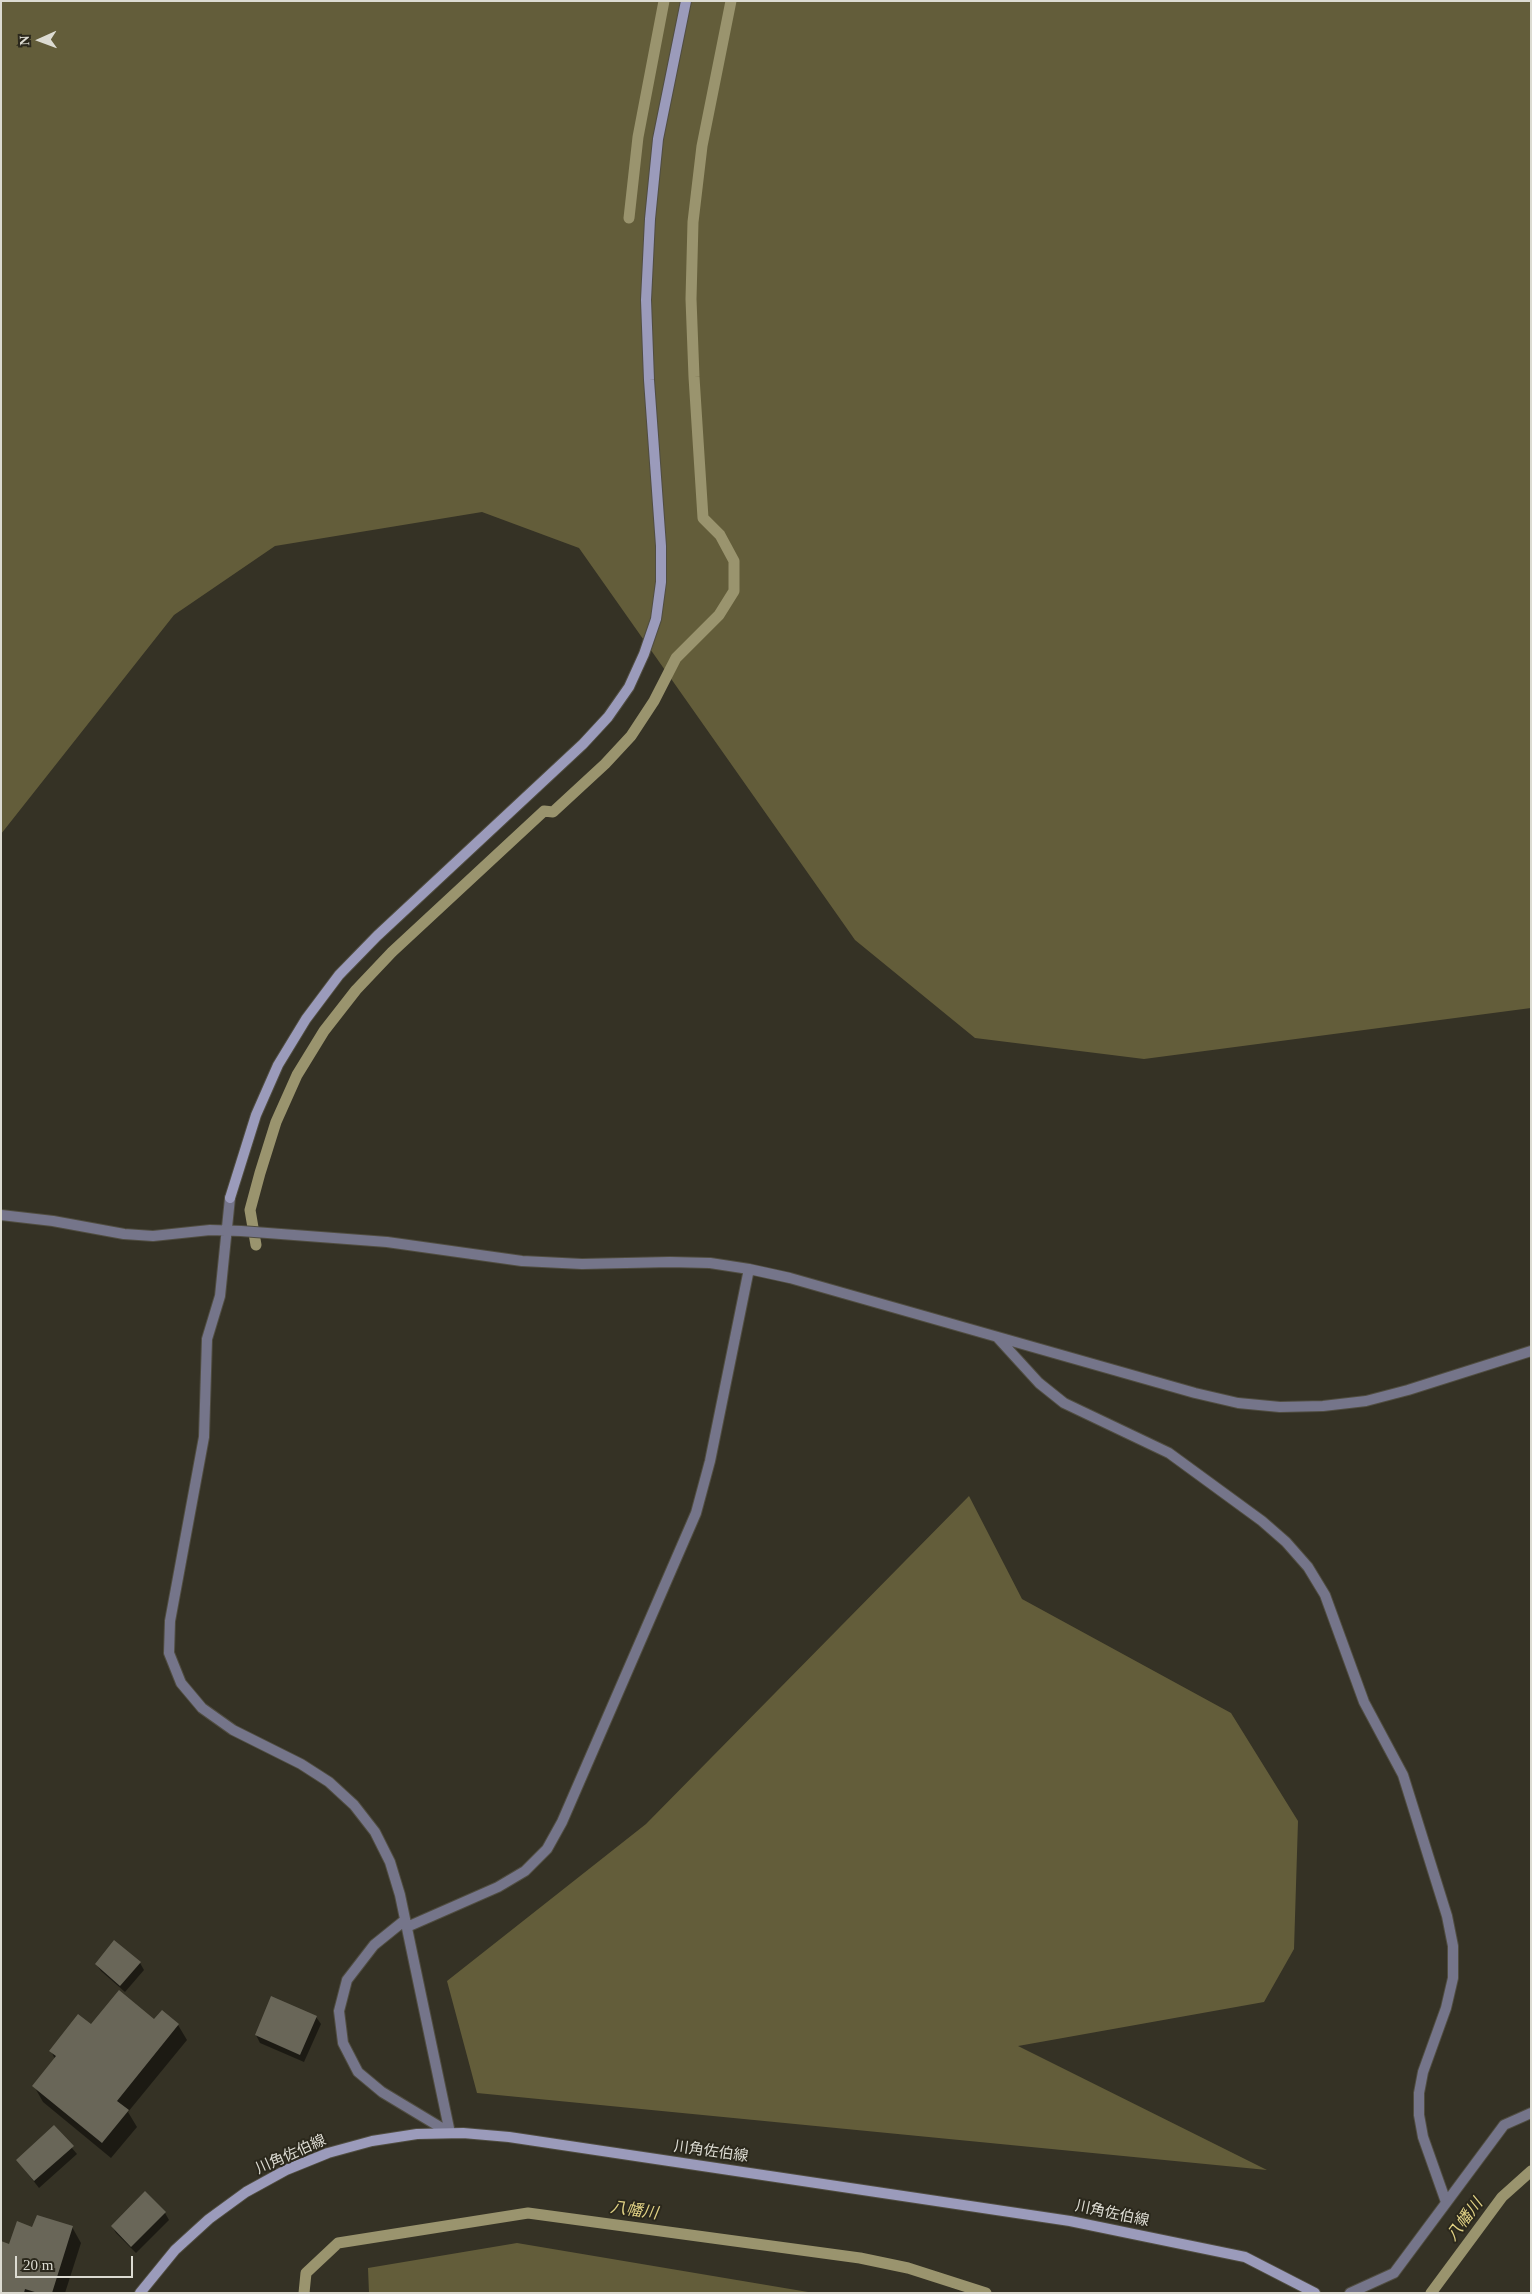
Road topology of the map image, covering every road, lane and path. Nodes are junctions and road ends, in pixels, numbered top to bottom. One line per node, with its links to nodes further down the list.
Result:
1 (686, 1): 3 (street)
2 (1, 1215): 3 (street)
3 (226, 1230): 4 (street); 7 (street)
4 (749, 1269): 5 (street); 7 (street)
5 (997, 1337): 6 (street); 10 (street)
6 (1531, 1352)
7 (406, 1924): 9 (street); 9 (street)
8 (1531, 2113): 10 (street)
9 (450, 2133): 11 (street, 川角佐伯線); 12 (street, 川角佐伯線)
10 (1446, 2202): 13 (street)
11 (140, 2293)
12 (1315, 2293)
13 (1350, 2293)

